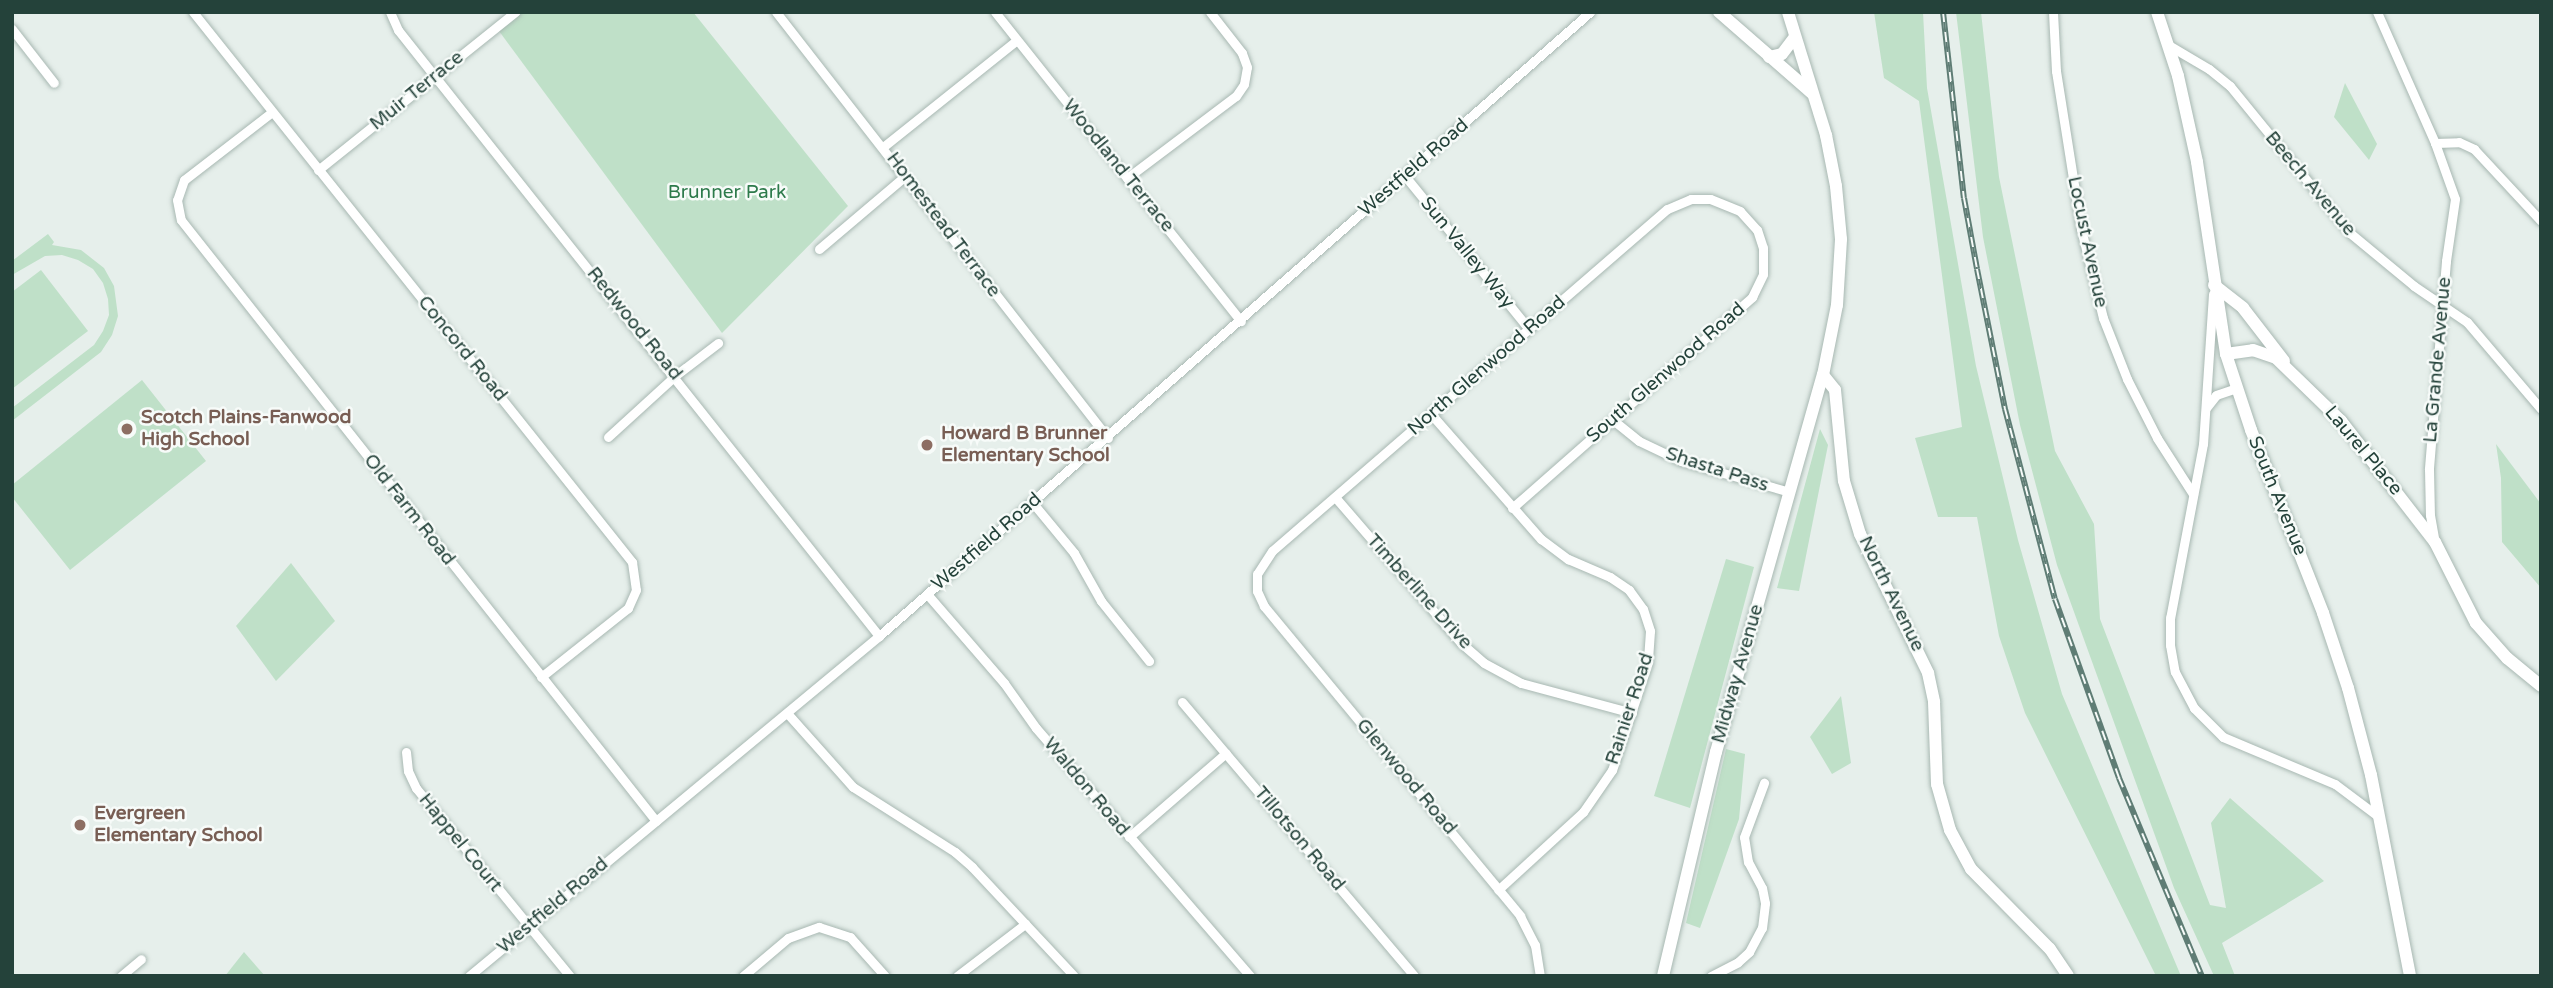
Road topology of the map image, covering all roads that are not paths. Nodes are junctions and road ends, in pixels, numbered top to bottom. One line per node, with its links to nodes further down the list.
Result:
1 (194, 12): 21 (street, Concord Road)
2 (390, 12): 18 (street, Redwood Road)
3 (515, 12): 18 (street, Muir Terrace)
4 (776, 12): 23 (street, Homestead Terrace)
5 (995, 12): 15 (street, Woodland Terrace)
6 (1210, 12): 27 (street)
7 (1590, 12): 25 (street, Westfield Road)
8 (1718, 12): 17 (main road)
9 (1787, 12): 14 (main road)
10 (2053, 12): 48 (street, Locust Avenue)
11 (2157, 12): 16 (main road, South Avenue)
12 (2377, 12): 22 (street, La Grande Avenue)
13 (12, 29): 19 (street)
14 (1794, 38): 17 (main road); 20 (main road)
15 (1017, 40): 23 (street); 27 (street, Woodland Terrace)
16 (2170, 46): 31 (main road, South Avenue); 32 (street, Beech Avenue)
17 (1769, 57): 20 (main road)
18 (435, 76): 24 (street, Muir Terrace); 38 (street, Redwood Road)
19 (54, 83)
20 (1812, 94): 39 (main road)
21 (272, 112): 24 (street, Concord Road); 57 (street, Old Farm Road)
22 (2435, 143): 29 (street); 32 (street, La Grande Avenue)
23 (883, 147): 26 (street, Homestead Terrace)
24 (318, 170): 57 (street, Concord Road)
25 (1405, 176): 33 (street, Westfield Road); 34 (street, Sun Valley Way)
26 (904, 177): 30 (street); 46 (street, Homestead Terrace)
27 (1127, 178): 33 (street, Woodland Terrace)
28 (1745, 215): 34 (street, North Glenwood Road); 44 (street, South Glenwood Road)
29 (2541, 221)
30 (819, 249)
31 (2214, 285): 36 (main road, South Avenue); 37 (main road, Laurel Place); 41 (street)
32 (2444, 305): 42 (street, Beech Avenue); 52 (street, La Grande Avenue)
33 (1241, 321): 46 (street, Westfield Road)
34 (1530, 329): 43 (street, North Glenwood Road)
35 (718, 343): 38 (street)
36 (2226, 354): 37 (main road, Laurel Place); 40 (main road, South Avenue)
37 (2286, 365): 52 (main road, Laurel Place)
38 (676, 375): 45 (street); 55 (street, Redwood Road)
39 (1824, 375): 47 (main road, Midway Avenue); 84 (main road, North Avenue)
40 (2236, 388): 41 (street); 65 (main road, South Avenue)
41 (2206, 409): 48 (street)
42 (2541, 409)
43 (1431, 414): 49 (street, North Glenwood Road); 51 (street, Rainier Road)
44 (1613, 419): 47 (street, Shasta Pass); 51 (street, South Glenwood Road)
45 (608, 437)
46 (1108, 438): 50 (street, Westfield Road)
47 (1790, 492): 82 (main road, Midway Avenue)
48 (2193, 494): 65 (street)
49 (1335, 497): 53 (street, North Glenwood Road); 61 (street, Timberline Drive)
50 (1032, 502): 54 (street, Westfield Road); 56 (street)
51 (1512, 508): 61 (street, Rainier Road)
52 (2435, 542): 58 (main road, La Grande Avenue)
53 (1257, 586): 68 (street, Glenwood Road)
54 (927, 594): 55 (street, Westfield Road); 67 (street, Waldon Road)
55 (879, 636): 60 (street, Westfield Road)
56 (1149, 661)
57 (541, 677): 66 (street, Old Farm Road)
58 (2541, 686)
59 (1182, 702): 63 (street, Tillotson Road)
60 (787, 713): 66 (street, Westfield Road); 69 (street)
61 (1632, 713): 68 (street, Rainier Road)
62 (407, 752): 70 (street, Happel Court)
63 (1226, 753): 67 (street); 72 (street, Tillotson Road)
64 (1764, 783): 83 (street)
65 (2380, 819): 85 (main road, South Avenue)
66 (656, 821): 70 (street, Westfield Road)
67 (1129, 837): 80 (street, Waldon Road)
68 (1498, 890): 81 (street, Glenwood Road)
69 (1025, 924): 78 (street); 79 (street)
70 (528, 927): 74 (street, Westfield Road); 75 (street, Happel Court)
71 (141, 960): 73 (street)
72 (1412, 975)
73 (121, 976)
74 (469, 976)
75 (570, 976)
76 (743, 976): 77 (street)
77 (884, 976)
78 (957, 976)
79 (1074, 976)
80 (1250, 976)
81 (1540, 976)
82 (1663, 976)
83 (1711, 976)
84 (2068, 976)
85 (2410, 976)

